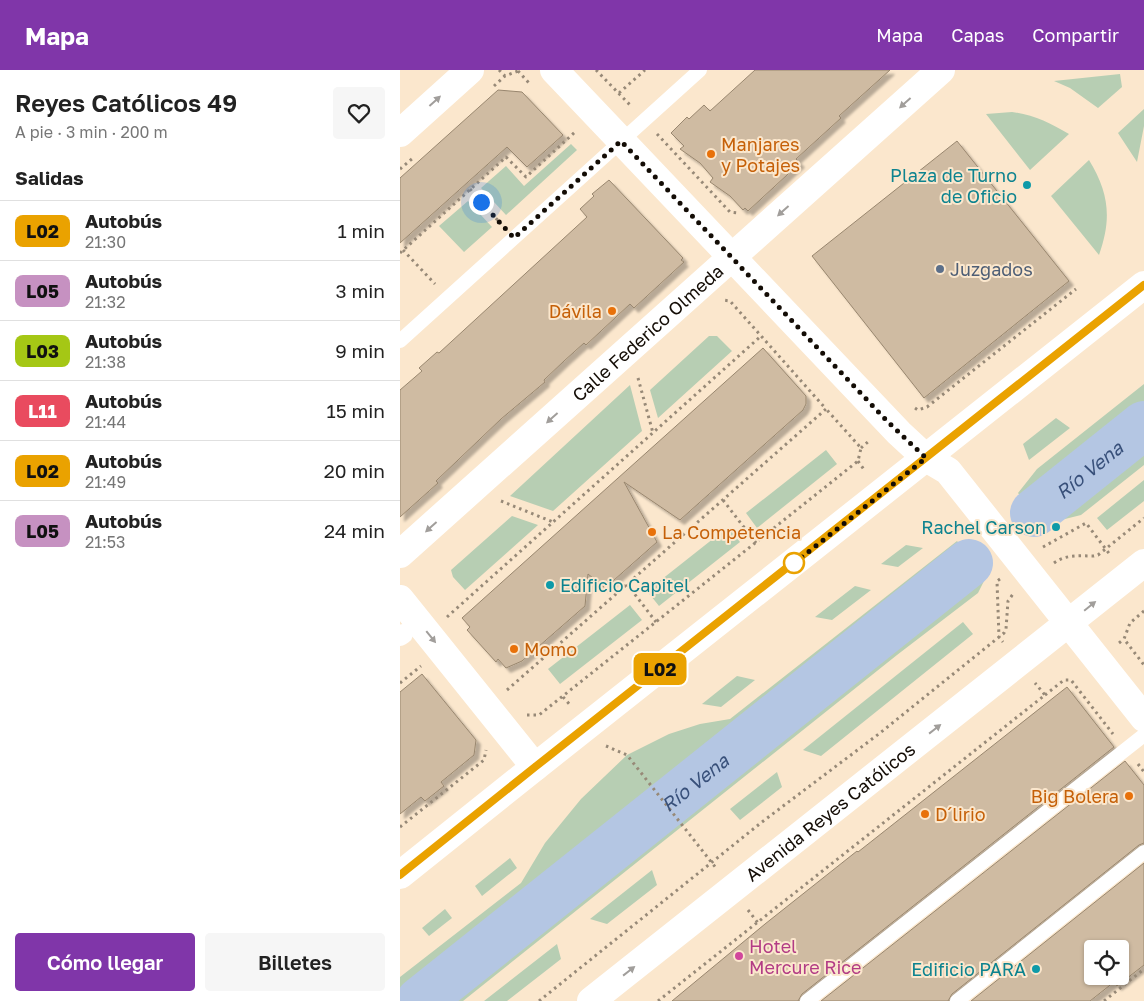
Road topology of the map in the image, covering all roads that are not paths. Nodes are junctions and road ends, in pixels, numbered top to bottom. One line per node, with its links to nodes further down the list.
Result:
1 (470, 70): 5 (street, one-way to 1)
2 (554, 70): 6 (street)
3 (700, 70): 6 (lane)
4 (941, 70): 7 (street, Calle Federico Olmeda, one-way to 7)
5 (400, 132)
6 (621, 141): 7 (street); 9 (lane)
7 (732, 257): 10 (street); 11 (street, Calle Federico Olmeda, one-way to 11)
8 (1144, 285): 10 (street)
9 (400, 341)
10 (926, 458): 14 (street); 17 (street)
11 (400, 554)
12 (1135, 570): 14 (street, Avenida Reyes Católicos, one-way to 12)
13 (400, 600): 17 (street, one-way to 17)
14 (1068, 623): 15 (street); 20 (street, Avenida Reyes Católicos, one-way to 14)
15 (1144, 718)
16 (1144, 735): 21 (lane)
17 (535, 767): 19 (street)
18 (1144, 852): 22 (lane)
19 (400, 876)
20 (591, 1001)
21 (807, 1001)
22 (957, 1001)

